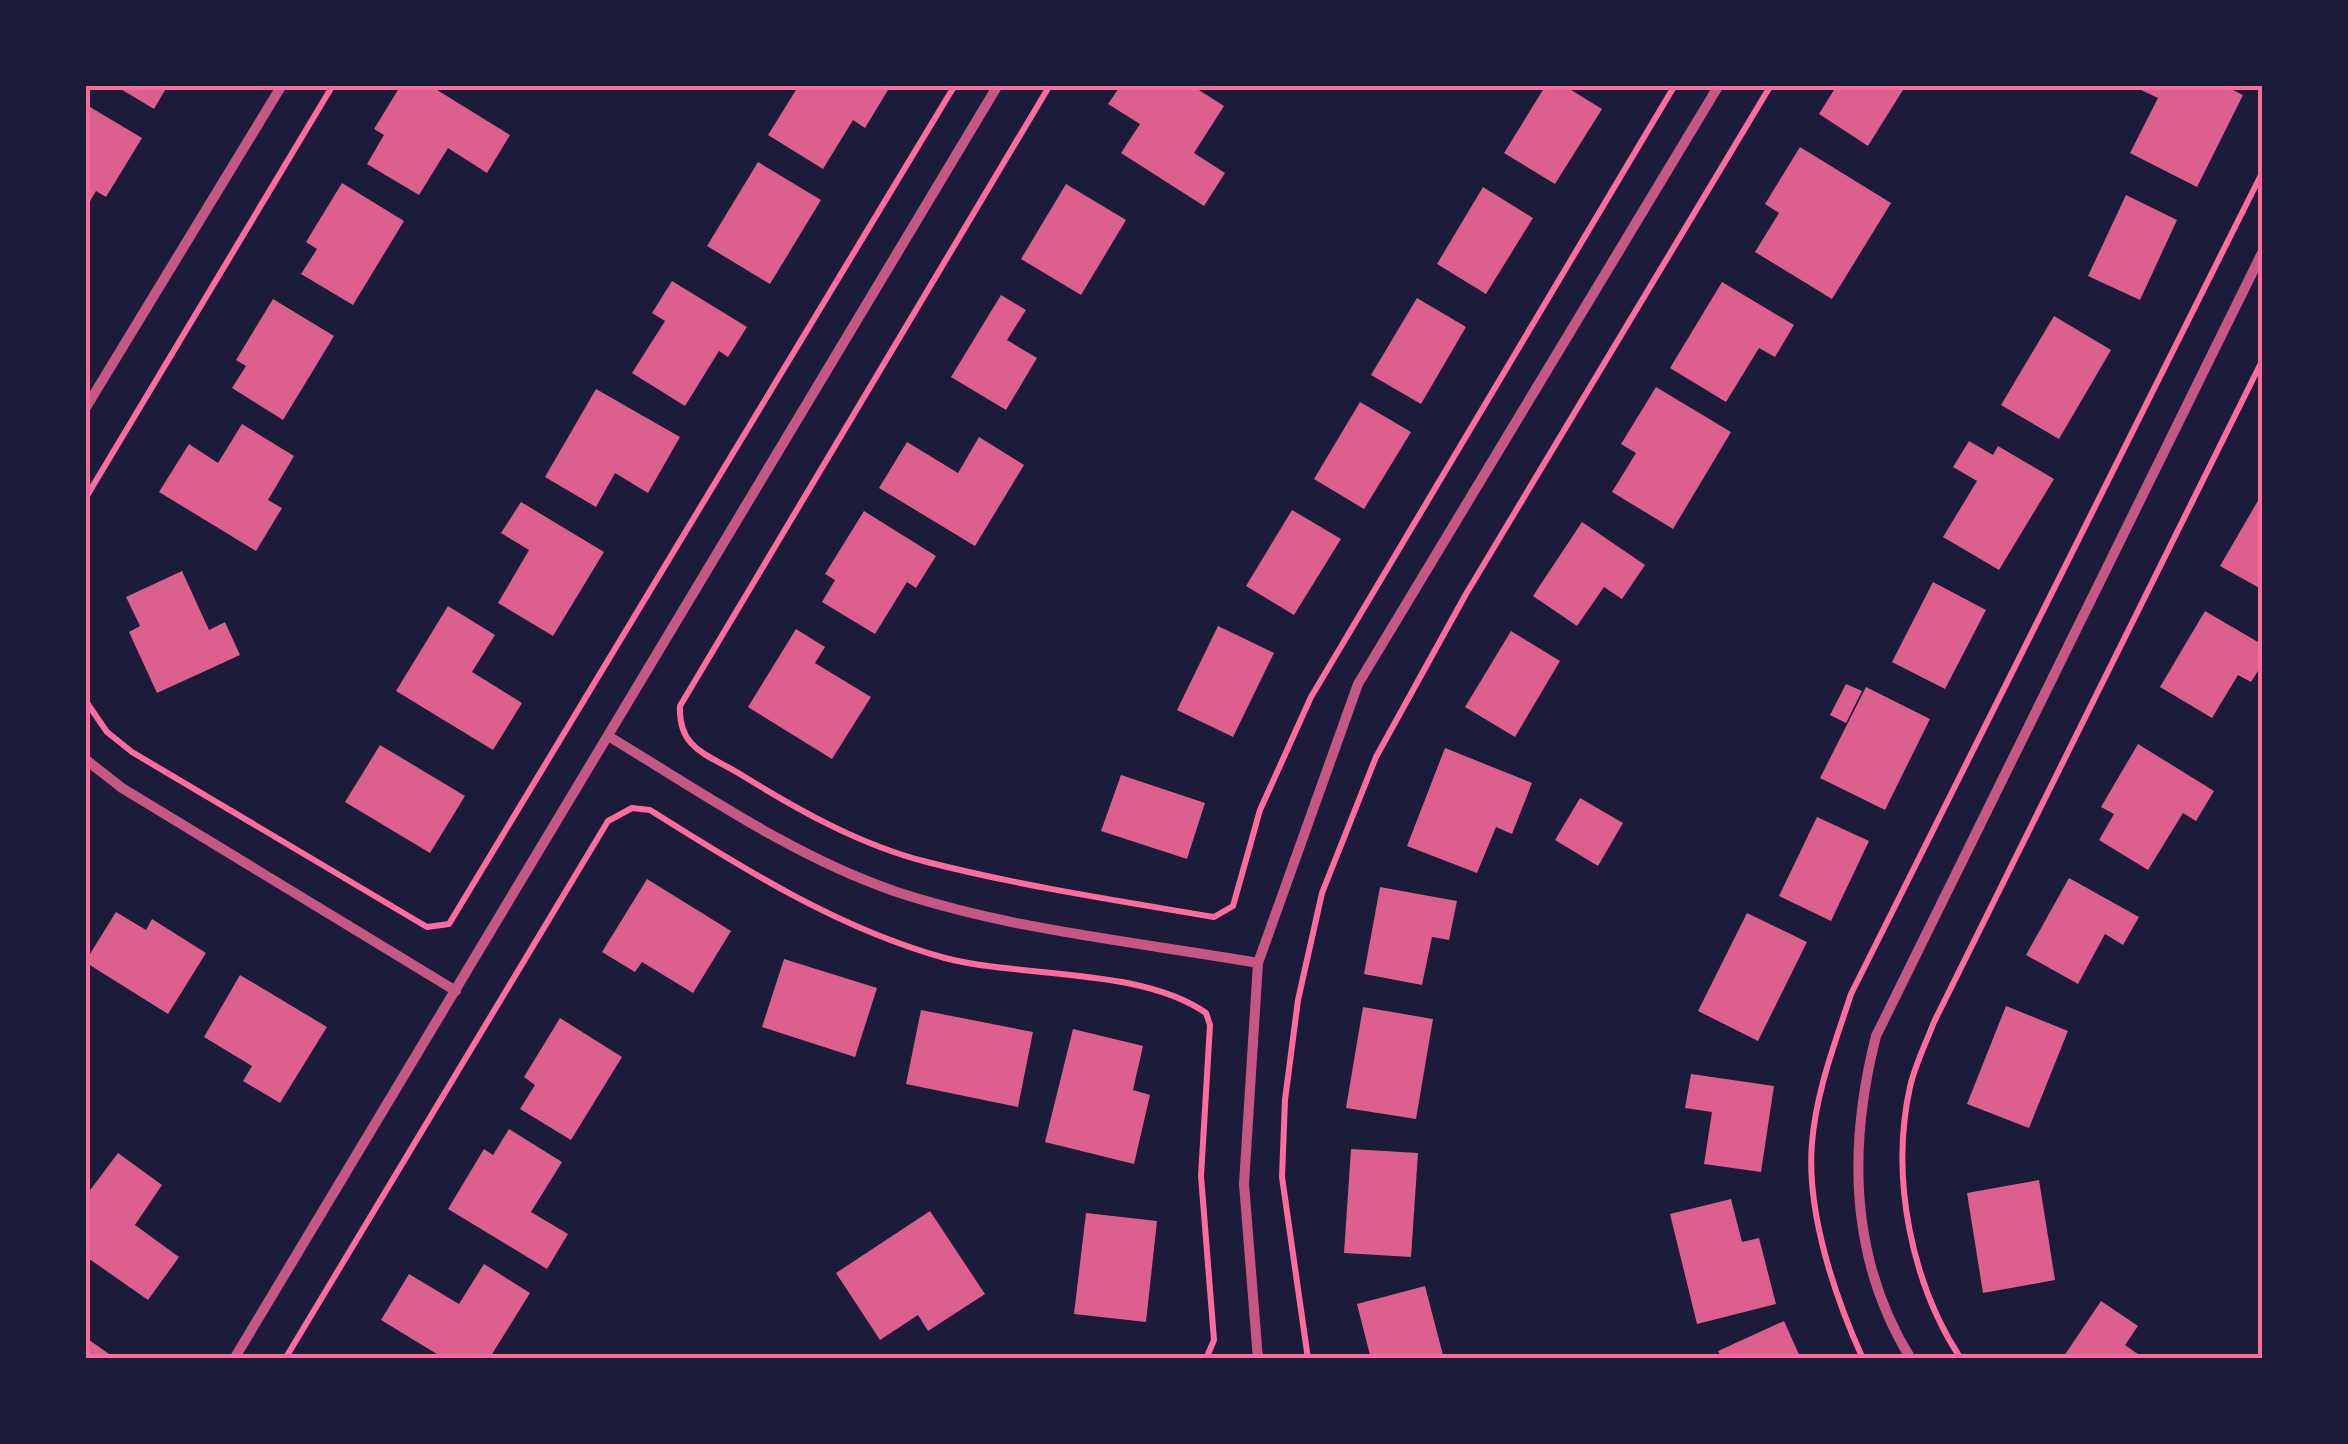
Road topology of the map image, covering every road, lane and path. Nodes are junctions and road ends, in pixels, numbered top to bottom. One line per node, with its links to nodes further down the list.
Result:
1 (282, 85): 11 (street)
2 (333, 85): 12 (path)
3 (955, 85): 13 (path)
4 (998, 85): 14 (street)
5 (1050, 85): 6 (path)
6 (1675, 85)
7 (1719, 85): 16 (street)
8 (1772, 85): 22 (path)
9 (2263, 251): 23 (street)
10 (2263, 359): 24 (path)
11 (85, 410)
12 (85, 499)
13 (85, 700)
14 (608, 736): 16 (street); 17 (street)
15 (85, 759): 17 (street)
16 (1258, 963): 21 (street)
17 (456, 991): 18 (street)
18 (234, 1359)
19 (285, 1359): 20 (path)
20 (1206, 1359)
21 (1258, 1359)
22 (1308, 1359)
23 (1910, 1359)
24 (1962, 1359)

